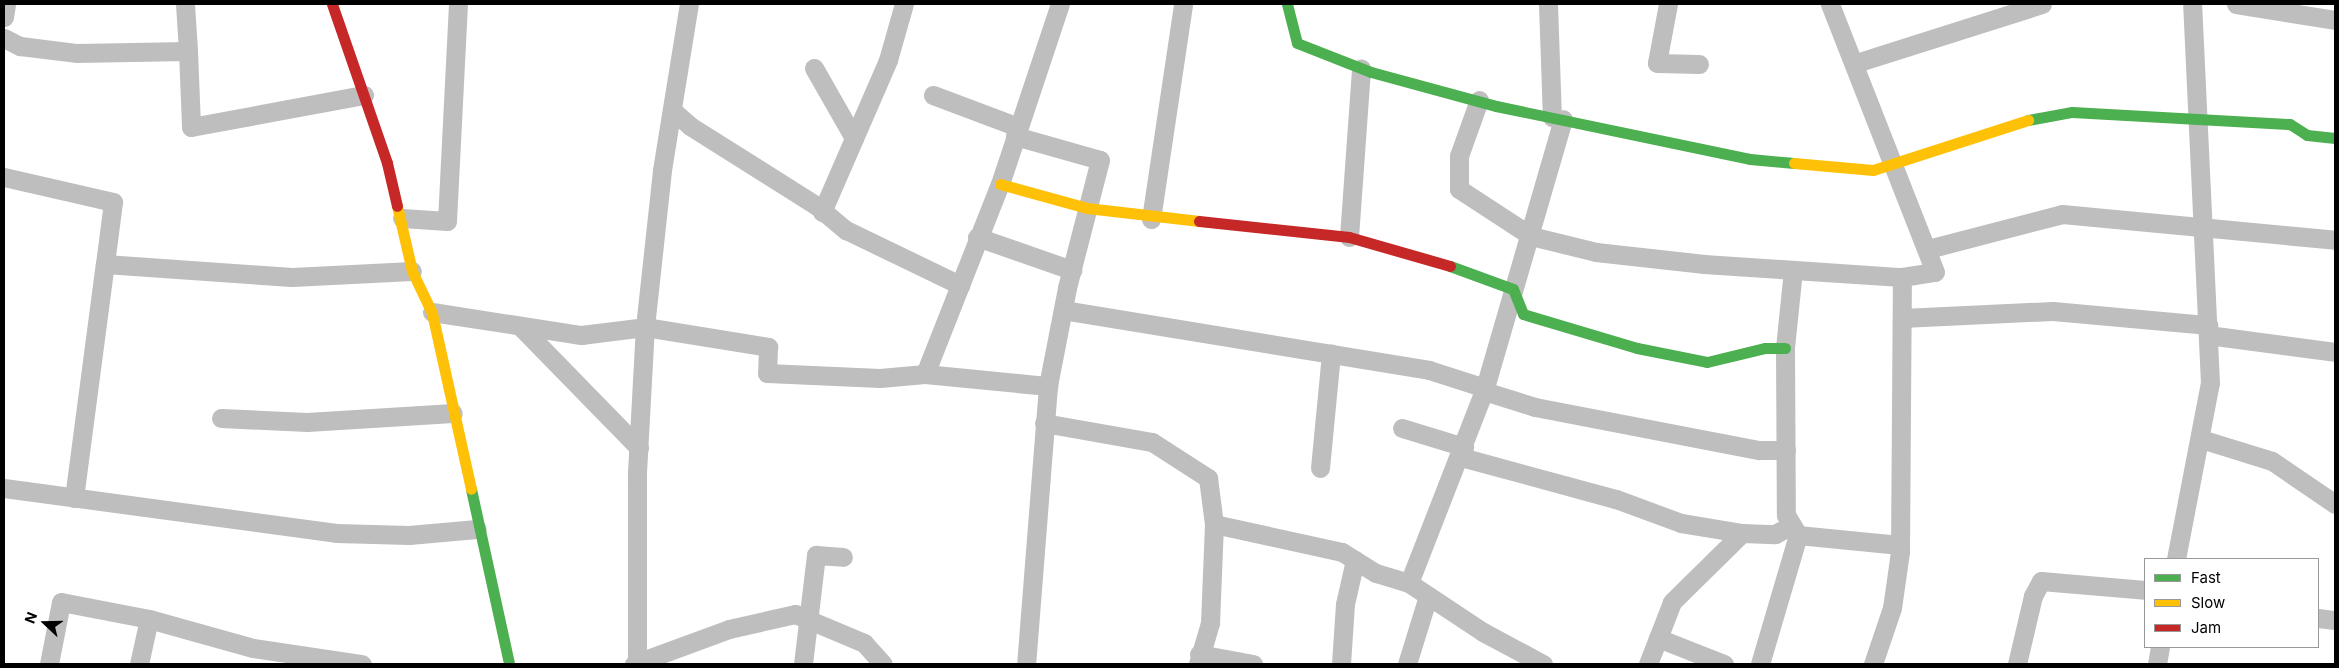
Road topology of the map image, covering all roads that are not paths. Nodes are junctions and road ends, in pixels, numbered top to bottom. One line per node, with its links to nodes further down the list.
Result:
1 (6, 4): 18 (street)
2 (185, 4): 20 (street)
3 (332, 4): 25 (street)
4 (458, 4): 39 (street)
5 (689, 4): 28 (street)
6 (904, 4): 32 (street)
7 (1060, 4): 31 (street)
8 (1183, 4): 40 (street)
9 (1287, 4): 24 (street)
10 (1548, 4): 29 (street)
11 (1668, 4): 22 (street)
12 (1830, 4): 21 (street)
13 (2042, 4): 21 (street)
14 (2187, 4): 15 (street)
15 (2192, 4): 30 (street)
16 (2236, 4): 17 (street)
17 (2327, 14)
18 (4, 17)
19 (4, 38): 20 (street)
20 (188, 51): 25 (street)
21 (1856, 63): 34 (street)
22 (1699, 64)
23 (814, 68): 32 (street)
24 (1361, 68): 27 (street); 44 (street)
25 (364, 95): 39 (street)
26 (933, 95): 31 (street)
27 (1479, 100): 29 (street); 42 (street)
28 (673, 110): 38 (street); 58 (street)
29 (1558, 118): 34 (street); 42 (street)
30 (2197, 120): 33 (street); 34 (street); 41 (street)
31 (1016, 132): 36 (street); 37 (street)
32 (854, 138): 38 (street)
33 (2335, 138)
34 (1894, 166): 46 (street)
35 (4, 177): 47 (street)
36 (1000, 184): 37 (street); 43 (street)
37 (1087, 208): 40 (street); 48 (street)
38 (822, 212): 52 (street)
39 (402, 218): 50 (street)
40 (1150, 219): 44 (street)
41 (2204, 227): 45 (street); 46 (street); 59 (street)
42 (1530, 236): 49 (street); 53 (street)
43 (977, 237): 48 (street); 52 (street)
44 (1349, 237): 53 (street)
45 (2335, 240)
46 (1928, 249): 51 (street)
47 (105, 264): 50 (street); 76 (street)
48 (1072, 270): 54 (street)
49 (1793, 270): 51 (street); 60 (street)
50 (412, 271): 55 (street)
51 (1902, 277): 56 (street)
52 (960, 285): 63 (street)
53 (1513, 289): 60 (street); 65 (street)
54 (1063, 310): 62 (street); 64 (street)
55 (432, 312): 57 (street); 66 (street)
56 (1902, 318): 59 (street); 82 (street)
57 (521, 327): 58 (street); 71 (street)
58 (645, 327): 63 (street); 71 (street)
59 (2208, 330): 61 (street); 70 (street)
60 (1785, 348): 72 (street)
61 (2335, 352)
62 (1331, 354): 65 (street); 74 (street)
63 (925, 374): 64 (street)
64 (1048, 386): 68 (street)
65 (1485, 390): 72 (street); 73 (street)
66 (453, 413): 67 (street); 79 (street)
67 (221, 418)
68 (1044, 422): 78 (street); 103 (street)
69 (1402, 428): 73 (street)
70 (2201, 439): 77 (street); 84 (street)
71 (639, 448): 96 (street)
72 (1786, 450): 80 (street)
73 (1462, 452): 81 (street); 86 (street)
74 (1320, 468)
75 (4, 488): 76 (street)
76 (74, 498): 79 (street)
77 (2335, 504)
78 (1214, 524): 85 (street); 95 (street)
79 (477, 529): 100 (street)
80 (1795, 530): 81 (street); 82 (street); 110 (street)
81 (1742, 533): 93 (street)
82 (1900, 545): 111 (street)
83 (843, 557): 89 (street)
84 (2176, 558)
85 (1355, 560): 86 (street); 105 (street)
86 (1410, 582): 88 (street)
87 (2144, 590): 112 (street)
88 (1428, 596): 106 (street); 107 (street)
89 (806, 615): 96 (street); 101 (street); 102 (street)
90 (2319, 618): 92 (street)
91 (149, 619): 97 (street); 98 (street); 99 (street)
92 (2335, 620)
93 (1658, 638): 108 (street); 109 (street)
94 (2160, 648): 113 (street)
95 (1199, 659): 104 (street)
96 (635, 662)
97 (49, 664)
98 (139, 664)
99 (362, 664)
100 (509, 664)
101 (803, 664)
102 (883, 664)
103 (1026, 664)
104 (1253, 664)
105 (1341, 664)
106 (1407, 664)
107 (1543, 664)
108 (1648, 664)
109 (1724, 664)
110 (1760, 664)
111 (1873, 664)
112 (2018, 664)
113 (2156, 664)

